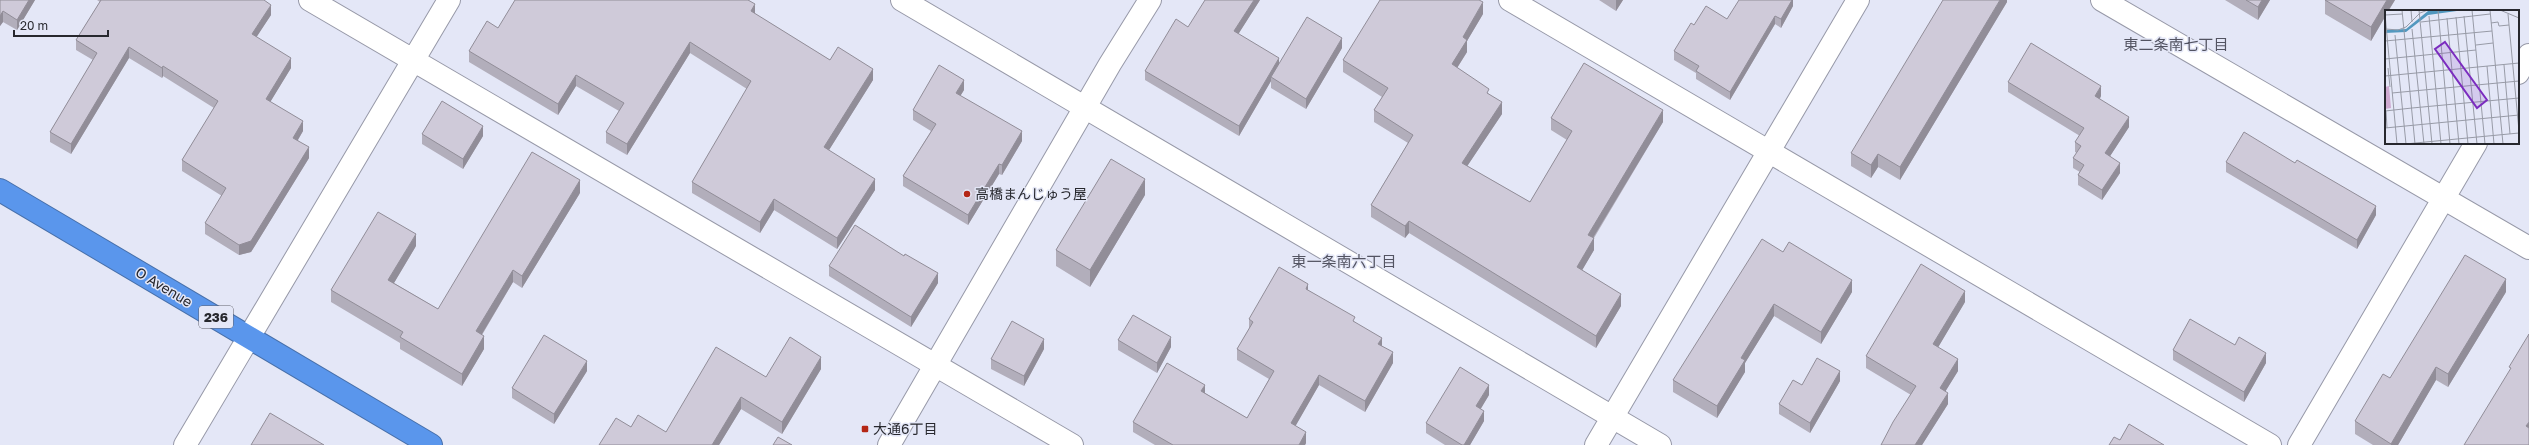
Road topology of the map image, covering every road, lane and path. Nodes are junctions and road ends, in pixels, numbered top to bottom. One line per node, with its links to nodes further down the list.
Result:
1 (310, 0): 9 (street)
2 (449, 0): 9 (street)
3 (902, 0): 11 (street)
4 (1150, 0): 11 (street)
5 (1510, 0): 13 (street)
6 (1858, 0): 13 (street)
7 (2102, 0): 15 (street)
8 (2529, 55): 10 (street)
9 (414, 61): 17 (street); 18 (street)
10 (2519, 71)
11 (1085, 109): 18 (street); 19 (street)
12 (2475, 144): 15 (street)
13 (1770, 152): 19 (street); 26 (street)
14 (0, 190): 17 (highway, O Avenue / 236)
15 (2444, 197): 16 (street); 27 (street)
16 (2529, 248)
17 (249, 337): 20 (street); 21 (highway, O Avenue / 236)
18 (936, 365): 22 (street); 23 (street)
19 (1613, 417): 24 (street); 25 (street)
20 (186, 445)
21 (431, 445)
22 (889, 445)
23 (1072, 445)
24 (1596, 445)
25 (1660, 445)
26 (2270, 445)
27 (2299, 445)

